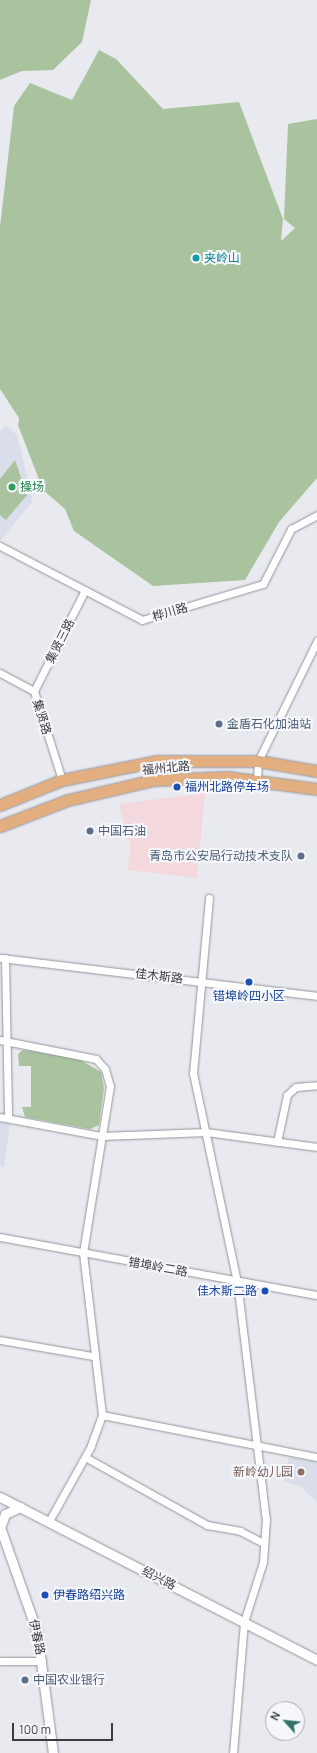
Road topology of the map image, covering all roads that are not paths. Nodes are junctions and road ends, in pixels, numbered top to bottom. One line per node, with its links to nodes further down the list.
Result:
1 (317, 514): 3 (street, 桦川路)
2 (0, 546): 3 (street, 桦川路)
3 (85, 590): 6 (street, 集贤三路)
4 (317, 641): 7 (street)
5 (0, 673): 6 (street, 集贤路)
6 (34, 691): 9 (street, 集贤路)
7 (258, 761): 8 (main road, 福州北路); 9 (main road, 福州北路); 10 (street)
8 (317, 771)
9 (62, 780): 12 (main road, 福州北路)
10 (257, 780): 11 (main road, 福州北路); 13 (main road, 福州北路)
11 (317, 789)
12 (0, 804)
13 (0, 826)
14 (209, 898): 16 (street)
15 (2, 958): 16 (street, 佳木斯路); 18 (street)
16 (200, 981): 17 (street, 佳木斯路); 22 (street)
17 (317, 996)
18 (4, 1041): 21 (street); 23 (street)
19 (317, 1085): 24 (street)
20 (0, 1116): 21 (street)
21 (8, 1118): 23 (street)
22 (206, 1132): 23 (street); 24 (street); 28 (street)
23 (102, 1136): 27 (street)
24 (277, 1142): 25 (street)
25 (317, 1147)
26 (0, 1237): 27 (street, 错埠岭二路)
27 (83, 1253): 28 (street, 错埠岭二路); 31 (street)
28 (237, 1281): 29 (street, 错埠岭二路); 33 (street)
29 (317, 1295)
30 (0, 1340): 31 (street)
31 (93, 1356): 32 (street)
32 (102, 1415): 33 (street); 35 (street)
33 (260, 1447): 34 (street); 41 (street)
34 (317, 1456)
35 (85, 1457): 38 (street); 41 (street)
36 (0, 1497): 37 (street, 绍兴路)
37 (20, 1507): 38 (street, 绍兴路); 39 (street)
38 (49, 1521): 42 (street, 绍兴路)
39 (0, 1527): 40 (street, 伊春路)
40 (2, 1537): 45 (street, 伊春路)
41 (264, 1543): 42 (street)
42 (244, 1622): 43 (street, 绍兴路); 47 (street)
43 (317, 1660)
44 (0, 1661): 45 (street)
45 (42, 1661): 46 (street, 伊春路)
46 (53, 1753)
47 (233, 1753)

